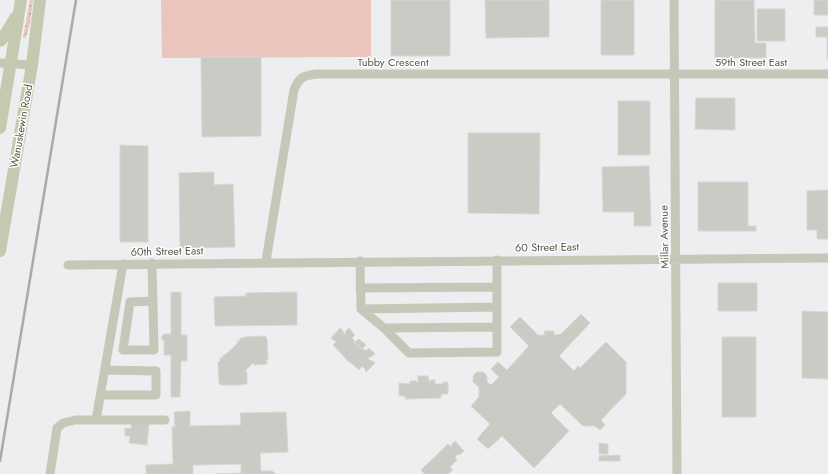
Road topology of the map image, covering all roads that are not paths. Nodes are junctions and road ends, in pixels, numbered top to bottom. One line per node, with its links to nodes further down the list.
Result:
1 (40, 0): 6 (main road, Wanuskewin Road)
2 (674, 0): 7 (street, Millar Avenue)
3 (20, 5): 4 (main road); 5 (main road, Wanuskewin Road)
4 (0, 41)
5 (5, 64): 6 (street); 9 (main road, Wanuskewin Road)
6 (32, 65): 11 (main road, Wanuskewin Road)
7 (674, 74): 8 (street, 59th Street East); 12 (street, Millar Avenue); 16 (street, Tubby Crescent)
8 (828, 74)
9 (1, 109): 10 (main road, Wanuskewin Road)
10 (0, 128)
11 (0, 251)
12 (676, 258): 13 (street, 60 Street East); 14 (street, 60 Street East); 32 (street, Millar Avenue)
13 (828, 258)
14 (497, 260): 15 (street, 60 Street East); 20 (street)
15 (360, 261): 16 (street, 60 Street East); 21 (street)
16 (266, 262): 18 (street, 60th Street East)
17 (123, 264): 18 (street, 60th Street East); 19 (street, 60th Street East); 27 (street)
18 (152, 264): 22 (street)
19 (68, 265)
20 (497, 287): 21 (street); 23 (street)
21 (360, 288): 24 (street)
22 (153, 301): 22 (street)
23 (497, 307): 24 (street); 25 (street)
24 (361, 309): 26 (street)
25 (497, 327): 26 (street); 26 (street)
26 (384, 328)
27 (105, 370): 28 (street); 28 (street)
28 (101, 395): 29 (street)
29 (96, 420): 30 (street); 31 (street)
30 (165, 420)
31 (50, 474)
32 (677, 474)

